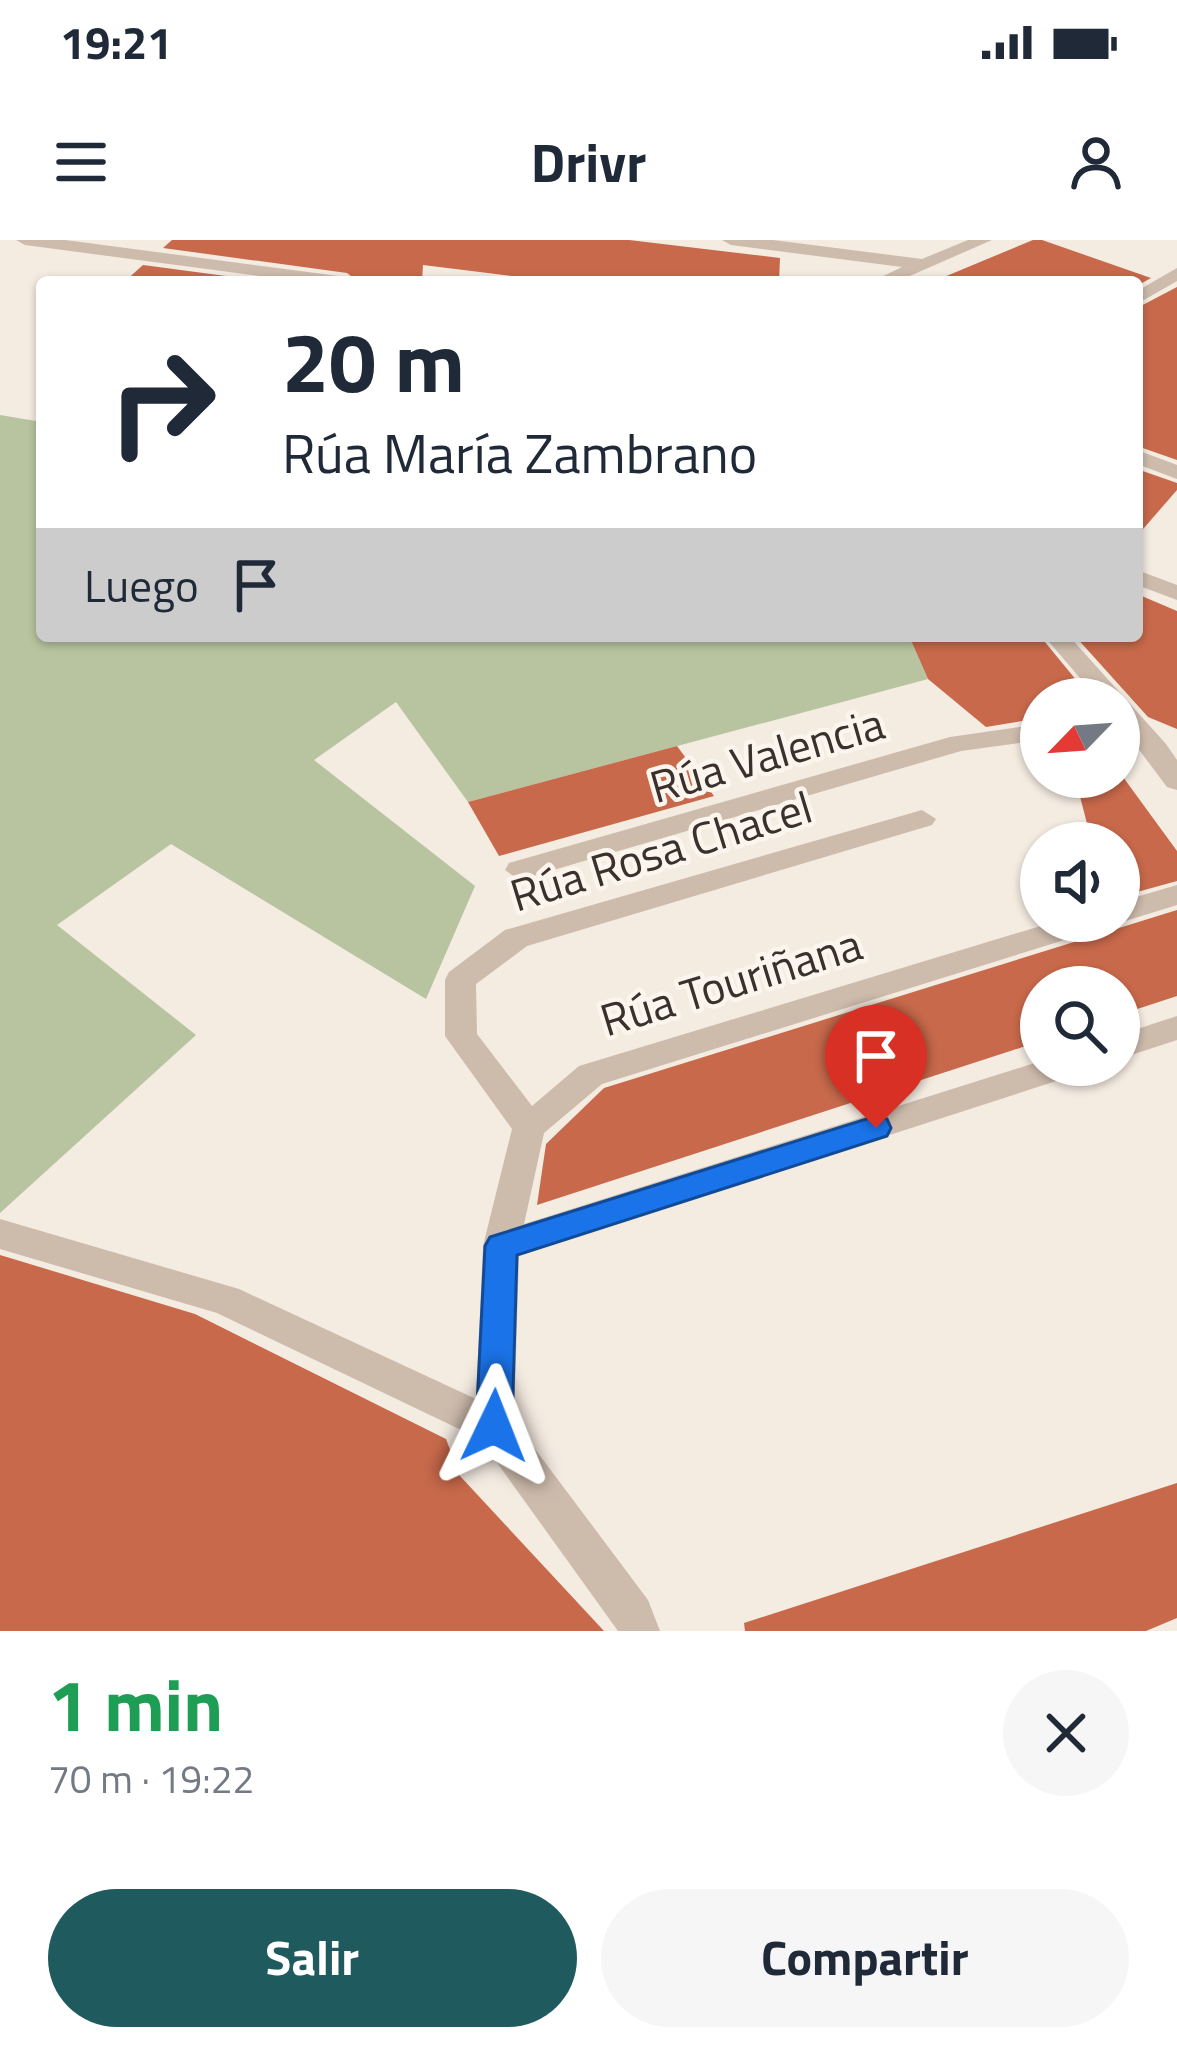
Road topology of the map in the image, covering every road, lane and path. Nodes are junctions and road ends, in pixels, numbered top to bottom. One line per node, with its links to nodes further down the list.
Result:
1 (25, 240): 6 (street)
2 (731, 240): 4 (street)
3 (982, 240): 4 (street)
4 (923, 265): 7 (street)
5 (1177, 273): 8 (street)
6 (300, 276)
7 (895, 276)
8 (1143, 295)
9 (1143, 459): 10 (street)
10 (1177, 473)
11 (1143, 579): 12 (street)
12 (1177, 592)
13 (1061, 642): 14 (street)
14 (1091, 678)
15 (1140, 728): 17 (street)
16 (1020, 735): 20 (street, Rúa Valencia)
17 (1167, 750): 18 (street)
18 (1177, 781)
19 (922, 819): 27 (street, Rúa Rosa Chacel)
20 (519, 870)
21 (1177, 895): 22 (street)
22 (1140, 906)
23 (1024, 942): 27 (street, Rúa Touriñana)
24 (1177, 1028): 25 (street)
25 (1140, 1040)
26 (1020, 1080): 29 (street)
27 (529, 1126): 29 (street)
28 (0, 1234): 30 (street)
29 (501, 1246): 30 (street)
30 (494, 1426): 31 (street)
31 (639, 1631)

